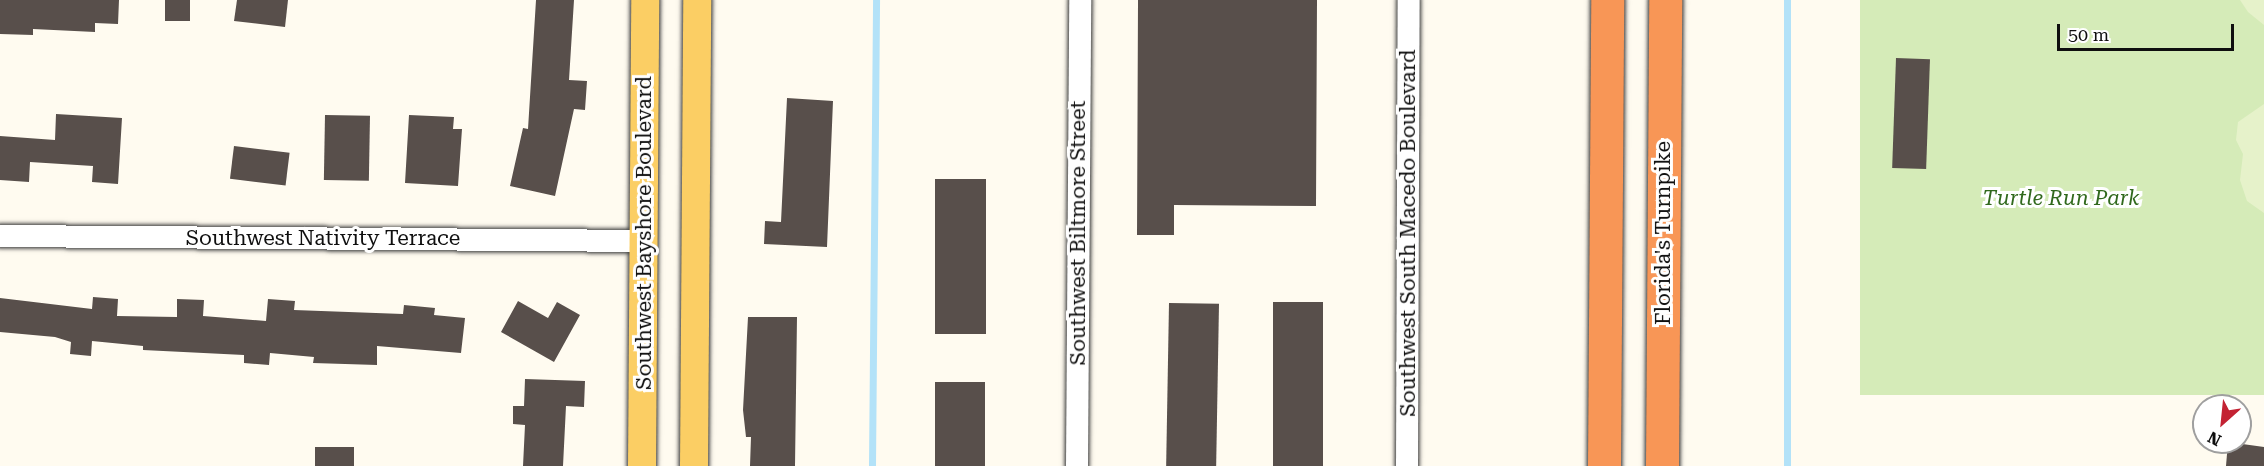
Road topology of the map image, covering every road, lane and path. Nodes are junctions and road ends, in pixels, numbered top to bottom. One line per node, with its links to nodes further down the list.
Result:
1 (645, 0): 10 (main road, Southwest Bayshore Boulevard)
2 (681, 0): 8 (main road)
3 (697, 0): 8 (main road)
4 (1080, 0): 13 (street, Southwest Biltmore Street)
5 (1409, 0): 14 (street, Southwest South Macedo Boulevard)
6 (1607, 0): 15 (highway)
7 (1665, 0): 16 (highway, Florida's Turnpike)
8 (696, 175): 12 (main road)
9 (0, 236): 10 (street, Southwest Nativity Terrace)
10 (645, 241): 11 (main road, Southwest Bayshore Boulevard)
11 (642, 466)
12 (694, 466)
13 (1077, 466)
14 (1407, 466)
15 (1604, 466)
16 (1662, 466)

